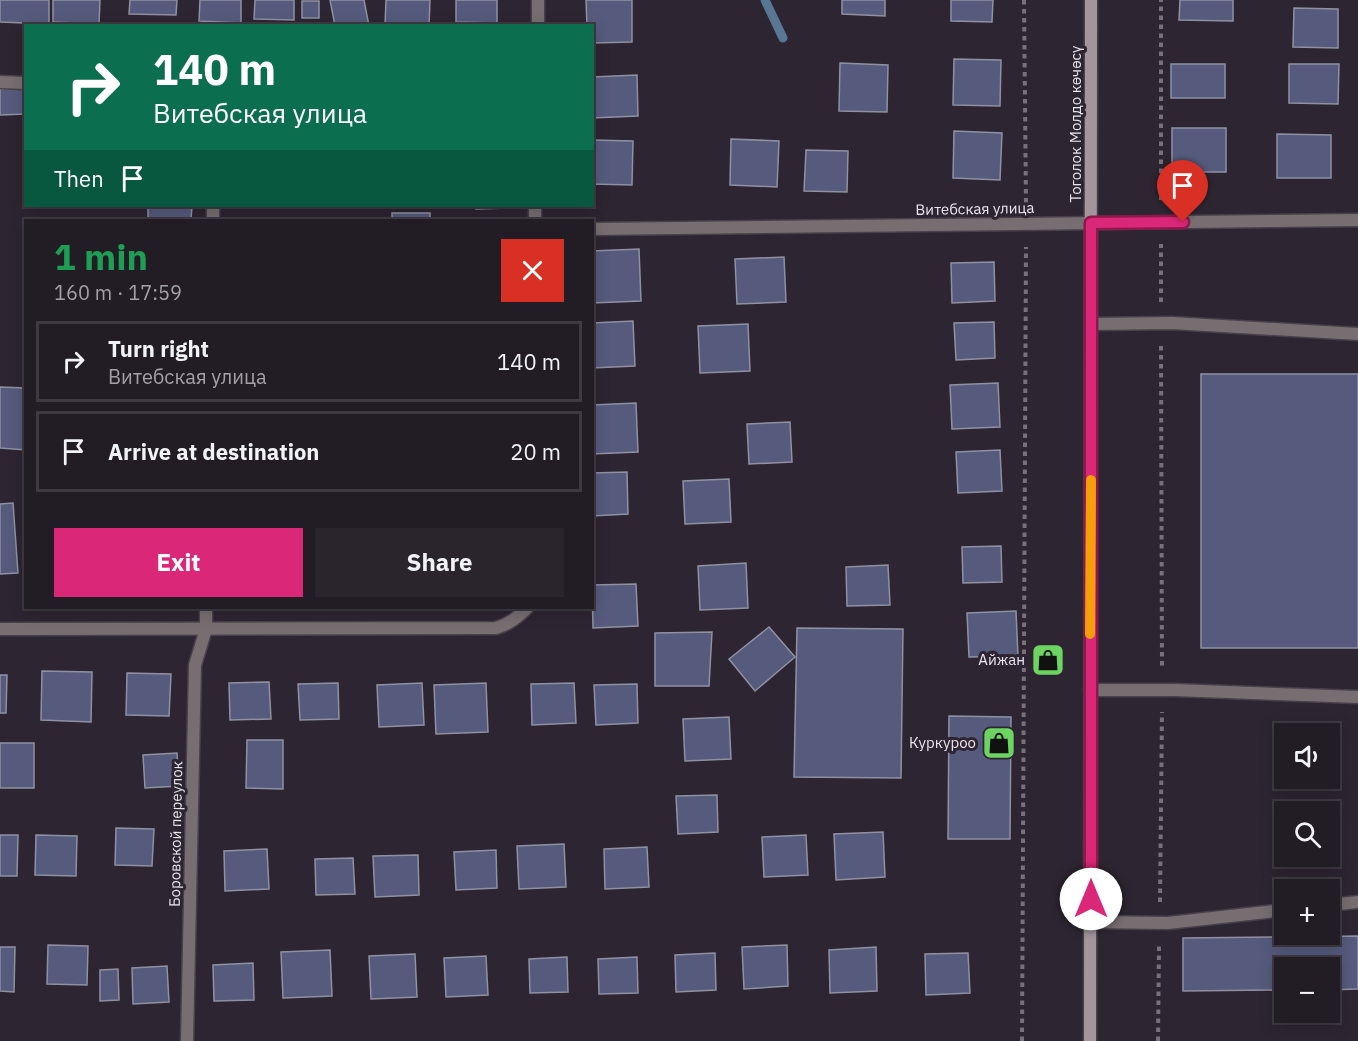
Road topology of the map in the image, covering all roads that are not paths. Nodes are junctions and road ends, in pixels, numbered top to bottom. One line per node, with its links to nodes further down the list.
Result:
1 (538, 0): 3 (street)
2 (1091, 0): 7 (main road, Тоголок Молдо көчөсү)
3 (538, 24)
4 (0, 82): 5 (street)
5 (24, 83)
6 (1358, 220): 7 (street, Витебская улица)
7 (1091, 223): 8 (street, Витебская улица); 9 (main road, Тоголок Молдо көчөсү)
8 (594, 229)
9 (1091, 324): 10 (street); 15 (main road, Тоголок Молдо көчөсү)
10 (1358, 334)
11 (206, 609): 14 (street, Боровской переулок)
12 (526, 609): 14 (street)
13 (0, 629): 14 (street)
14 (206, 629): 21 (street, Боровской переулок)
15 (1090, 690): 16 (street); 20 (main road, Тоголок Молдо көчөсү)
16 (1358, 697)
17 (1358, 902): 18 (street)
18 (1340, 904)
19 (1274, 911): 20 (street)
20 (1091, 922): 22 (main road, Тоголок Молдо көчөсү)
21 (187, 1041)
22 (1090, 1041)

